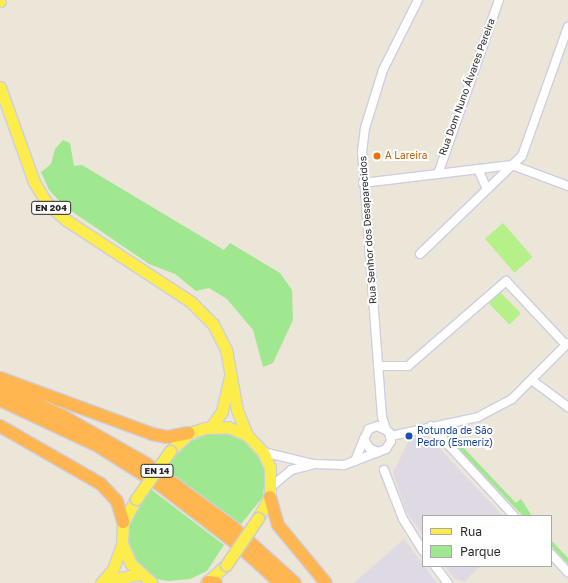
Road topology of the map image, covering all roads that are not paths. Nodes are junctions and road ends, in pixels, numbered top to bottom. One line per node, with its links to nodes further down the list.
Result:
1 (418, 0): 8 (street, Rua Senhor dos Desaparecidos)
2 (499, 0): 7 (street, Rua Dom Nuno Álvares Pereira)
3 (568, 27): 5 (street)
4 (0, 87): 14 (main road, EN 204)
5 (512, 165): 6 (street); 9 (street); 10 (street)
6 (478, 169): 7 (street); 10 (street)
7 (438, 174): 8 (street)
8 (363, 183): 13 (street, Rua Senhor dos Desaparecidos)
9 (568, 186)
10 (487, 189): 11 (street)
11 (420, 254)
12 (567, 344): 13 (street); 16 (street)
13 (378, 366): 18 (street, Rua Senhor dos Desaparecidos)
14 (231, 368): 23 (main road, EN 204); 27 (main road, EN 204)
15 (0, 378): 25 (highway)
16 (534, 381): 20 (street); 22 (street)
17 (0, 388): 48 (highway, EN 14)
18 (382, 399): 24 (street, Rua Senhor dos Desaparecidos); 26 (street, Rua Senhor dos Desaparecidos)
19 (0, 400): 47 (highway, EN 14)
20 (568, 407)
21 (0, 426): 36 (highway)
22 (432, 426): 26 (street); 35 (street)
23 (211, 427): 25 (main road); 27 (main road)
24 (372, 427): 26 (street); 28 (street)
25 (189, 433): 36 (main road, bridge)
26 (388, 433): 30 (street)
27 (246, 434): 29 (main road, EN 204)
28 (364, 439): 30 (street); 31 (street)
29 (263, 452): 32 (street); 34 (main road, EN 204)
30 (378, 452): 31 (street)
31 (355, 461): 32 (street)
32 (313, 464): 34 (street)
33 (384, 470): 38 (street)
34 (270, 492): 45 (main road, bridge); 49 (highway)
35 (513, 515)
36 (122, 522): 37 (main road)
37 (122, 544): 42 (main road); 43 (main road)
38 (422, 549)
39 (552, 555): 41 (street)
40 (436, 567): 50 (street)
41 (568, 572)
42 (139, 574): 43 (main road); 44 (main road)
43 (102, 583)
44 (152, 583)
45 (207, 583): 46 (highway)
46 (216, 583)
47 (280, 583)
48 (295, 583)
49 (326, 583)
50 (448, 583)

